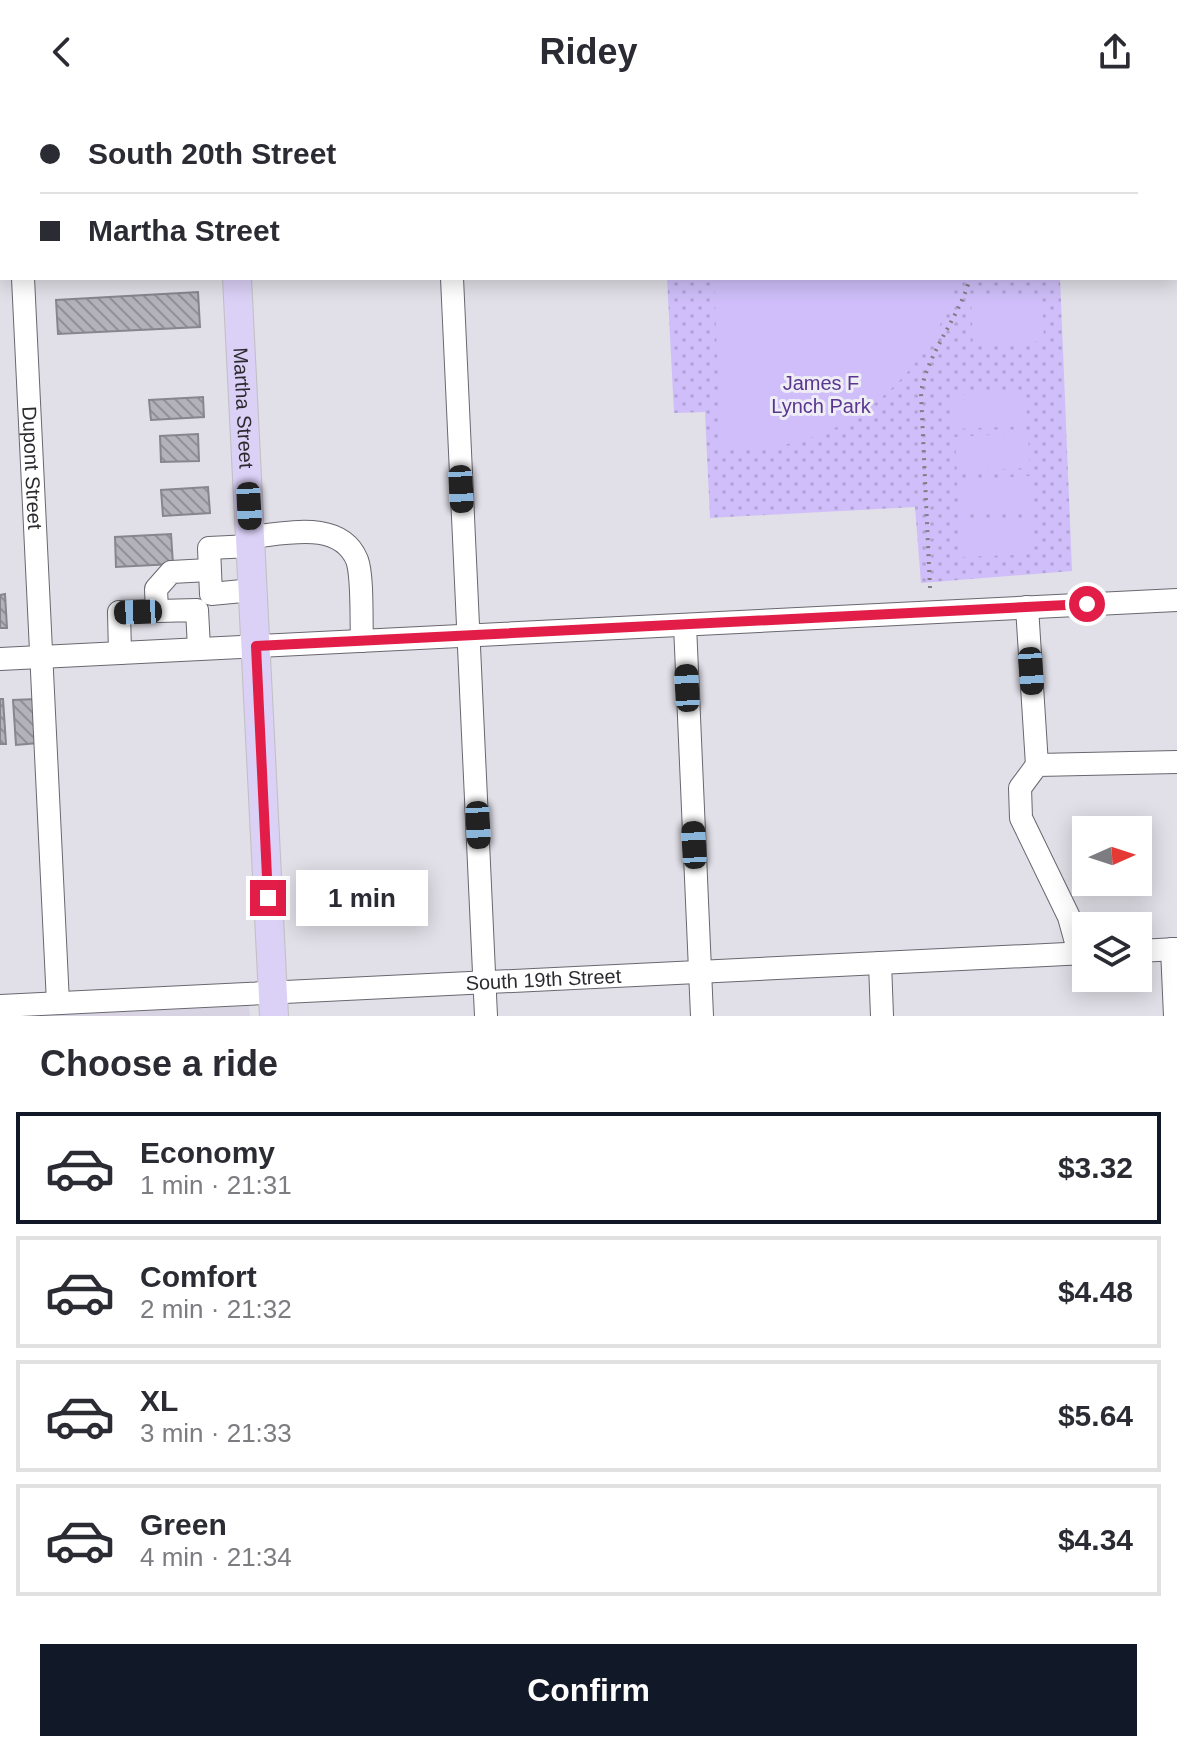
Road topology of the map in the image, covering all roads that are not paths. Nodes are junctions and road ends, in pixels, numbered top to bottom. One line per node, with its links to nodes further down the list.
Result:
1 (23, 280): 17 (street, Dupont Street)
2 (237, 280): 4 (main road, Martha Street)
3 (452, 280): 12 (street)
4 (251, 542): 5 (street); 6 (main road, Martha Street); 13 (street)
5 (209, 570): 8 (street); 10 (street)
6 (253, 590): 8 (street); 14 (main road, Martha Street)
7 (1177, 600): 9 (street)
8 (204, 602): 10 (street); 15 (street)
9 (1027, 607): 11 (street); 20 (street)
10 (157, 611): 16 (street)
11 (685, 625): 12 (street); 26 (street)
12 (470, 636): 13 (street); 27 (street)
13 (362, 641): 14 (street)
14 (256, 646): 15 (street); 29 (main road, Martha Street)
15 (199, 648): 16 (street)
16 (120, 653): 17 (street)
17 (41, 657): 18 (street); 28 (street, Dupont Street)
18 (0, 659)
19 (1177, 762): 20 (street)
20 (1037, 765): 21 (street)
21 (1072, 925)
22 (1174, 949): 23 (street); 34 (street)
23 (1152, 950)
24 (1072, 953): 25 (street, South 19th Street)
25 (880, 963): 26 (street, South 19th Street); 33 (street)
26 (700, 971): 27 (street, South 19th Street); 32 (street)
27 (485, 982): 29 (street, South 19th Street); 31 (street)
28 (58, 1003): 29 (street, South 19th Street); 30 (street, South 19th Street)
29 (273, 1004)
30 (0, 1006)
31 (486, 1016)
32 (702, 1016)
33 (882, 1016)
34 (1175, 1016)

